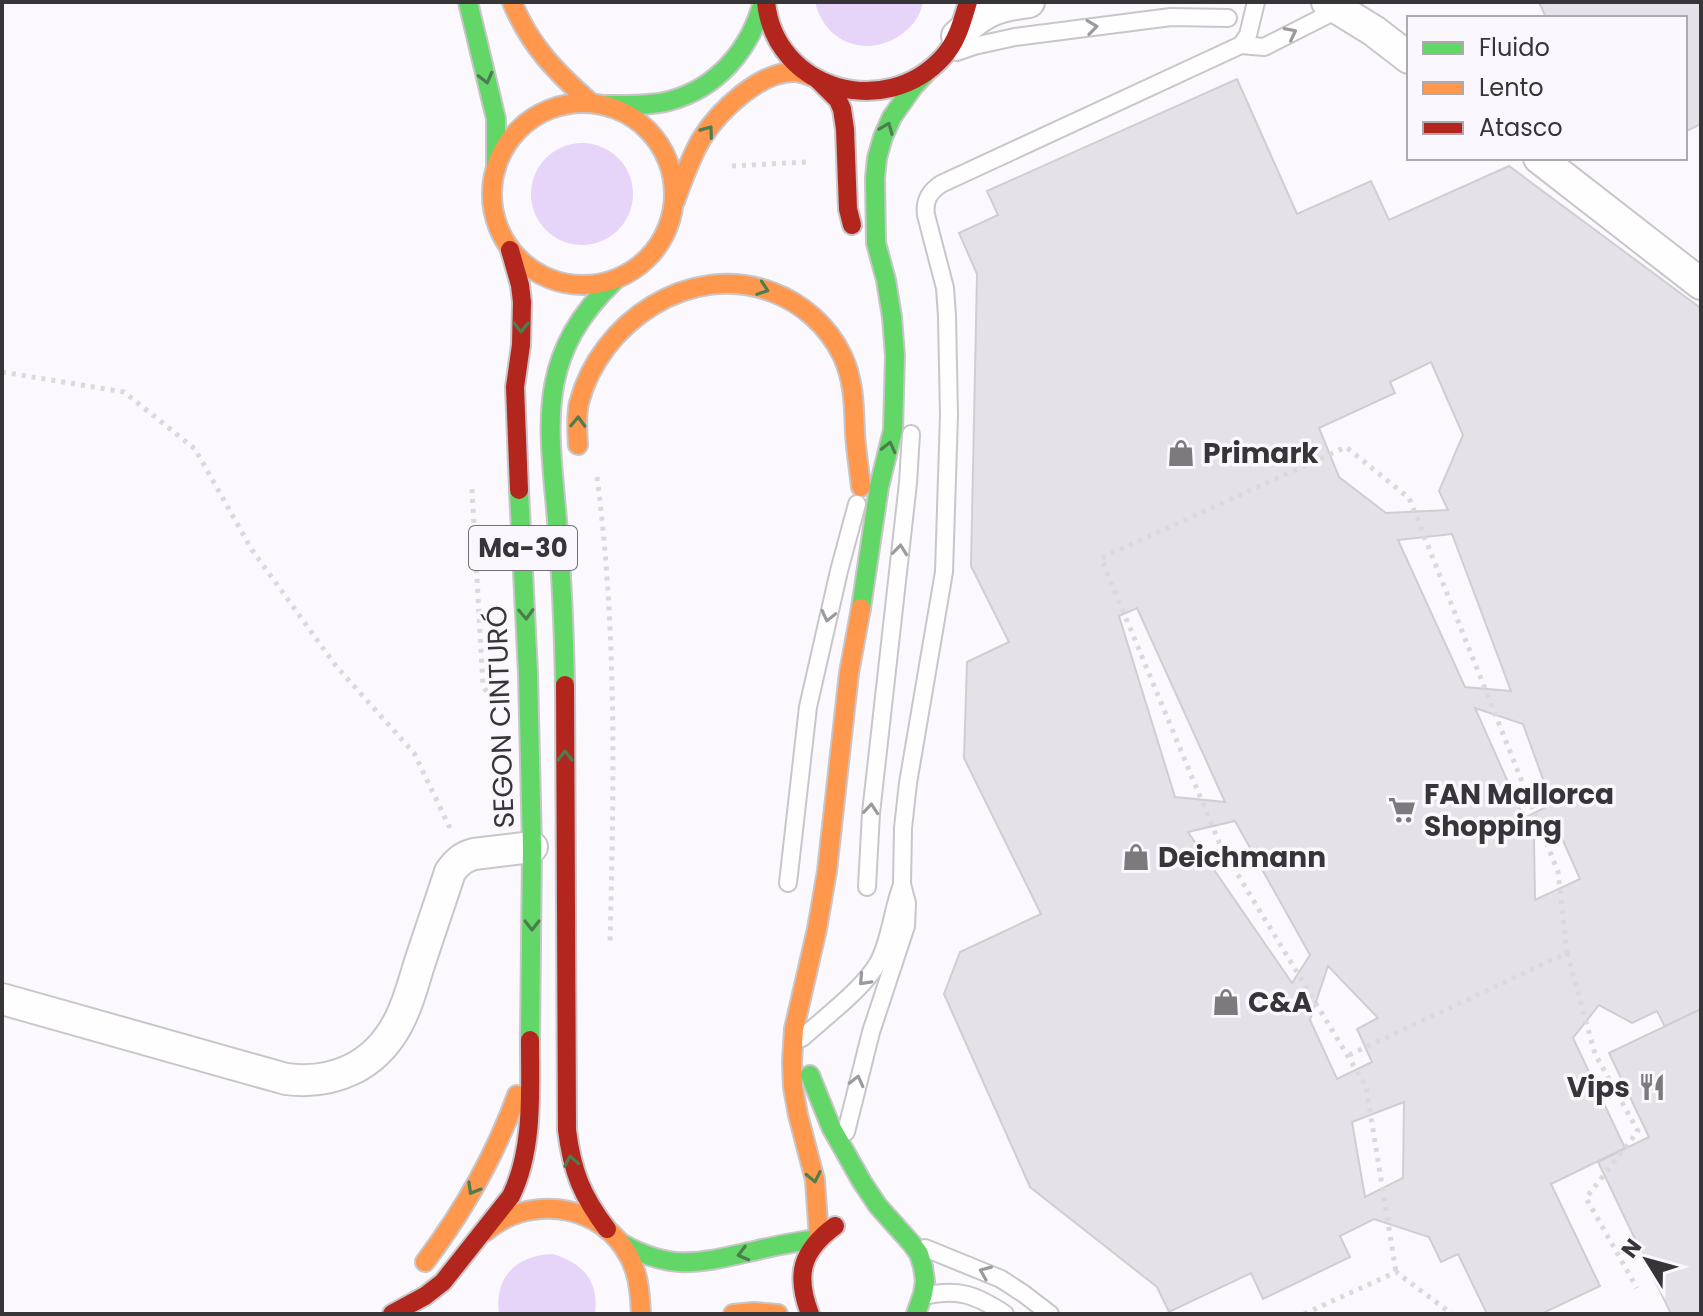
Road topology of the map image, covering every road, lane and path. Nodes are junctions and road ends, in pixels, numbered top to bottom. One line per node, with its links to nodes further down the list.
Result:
1 (468, 2): 17 (main road, Ma-30, one-way to 17)
2 (512, 2): 14 (main road)
3 (764, 2): 13 (main road); 14 (main road, Ma-30)
4 (968, 2): 9 (main road)
5 (1029, 2): 9 (street)
6 (1256, 2): 10 (lane)
7 (1333, 5): 10 (lane, one-way to 7); 11 (street)
8 (1228, 18): 12 (lane, one-way to 8)
9 (957, 36): 12 (main road)
10 (1241, 45): 39 (lane)
11 (1407, 56)
12 (931, 68): 13 (main road); 19 (main road, one-way to 12)
13 (816, 78): 15 (main road); 20 (main road, Ma-30, one-way to 13)
14 (599, 104): 17 (main road, Ma-30); 20 (main road)
15 (845, 160): 18 (path); 22 (main road)
16 (1542, 160): 25 (street)
17 (496, 168): 23 (main road, Ma-30)
18 (724, 177)
19 (876, 193): 21 (lane); 33 (main road, one-way to 19)
20 (675, 201): 24 (main road, Ma-30)
21 (891, 226)
22 (856, 244)
23 (510, 250): 24 (main road, Ma-30); 36 (main road, SEGON CINTURÓ / Ma-30, one-way to 36)
24 (614, 281): 34 (main road, Ma-30)
25 (1701, 284)
26 (2, 372): 37 (path)
27 (912, 418): 40 (lane, one-way to 27)
28 (874, 430): 30 (main road)
29 (587, 460): 30 (main road, one-way to 30); 41 (path)
30 (861, 487): 33 (main road); 38 (lane, one-way to 38)
31 (472, 489): 35 (path)
32 (578, 575): 34 (main road)
33 (866, 579): 45 (main road)
34 (564, 666): 48 (main road, Ma-30, one-way to 34)
35 (490, 696)
36 (532, 847): 37 (street); 44 (main road, Ma-30, one-way to 44)
37 (474, 854): 43 (street)
38 (788, 883)
39 (902, 884): 45 (lane, one-way to 45); 47 (lane, one-way to 39)
40 (867, 887)
41 (610, 952)
42 (1567, 953): 46 (path); 46 (path); 54 (path)
43 (2, 999)
44 (531, 1039): 52 (main road, Ma-30); 59 (main road, one-way to 59)
45 (793, 1045): 47 (main road); 50 (main road, one-way to 50)
46 (1349, 1055): 53 (path)
47 (849, 1158): 49 (main road)
48 (607, 1229): 51 (main road); 52 (main road)
49 (905, 1236): 50 (main road); 57 (main road); 65 (lane, one-way to 49)
50 (819, 1238): 51 (main road, one-way to 51); 63 (main road)
51 (621, 1243): 60 (main road)
52 (473, 1245): 55 (main road); 59 (main road)
53 (1396, 1272): 66 (path); 67 (path)
54 (1637, 1288)
55 (454, 1293)
56 (965, 1294): 57 (lane); 58 (lane); 64 (lane)
57 (919, 1309)
58 (983, 1311)
59 (389, 1314)
60 (641, 1314)
61 (733, 1314): 62 (main road)
62 (778, 1314)
63 (810, 1314)
64 (1005, 1314)
65 (1050, 1314)
66 (1304, 1314)
67 (1452, 1314)

